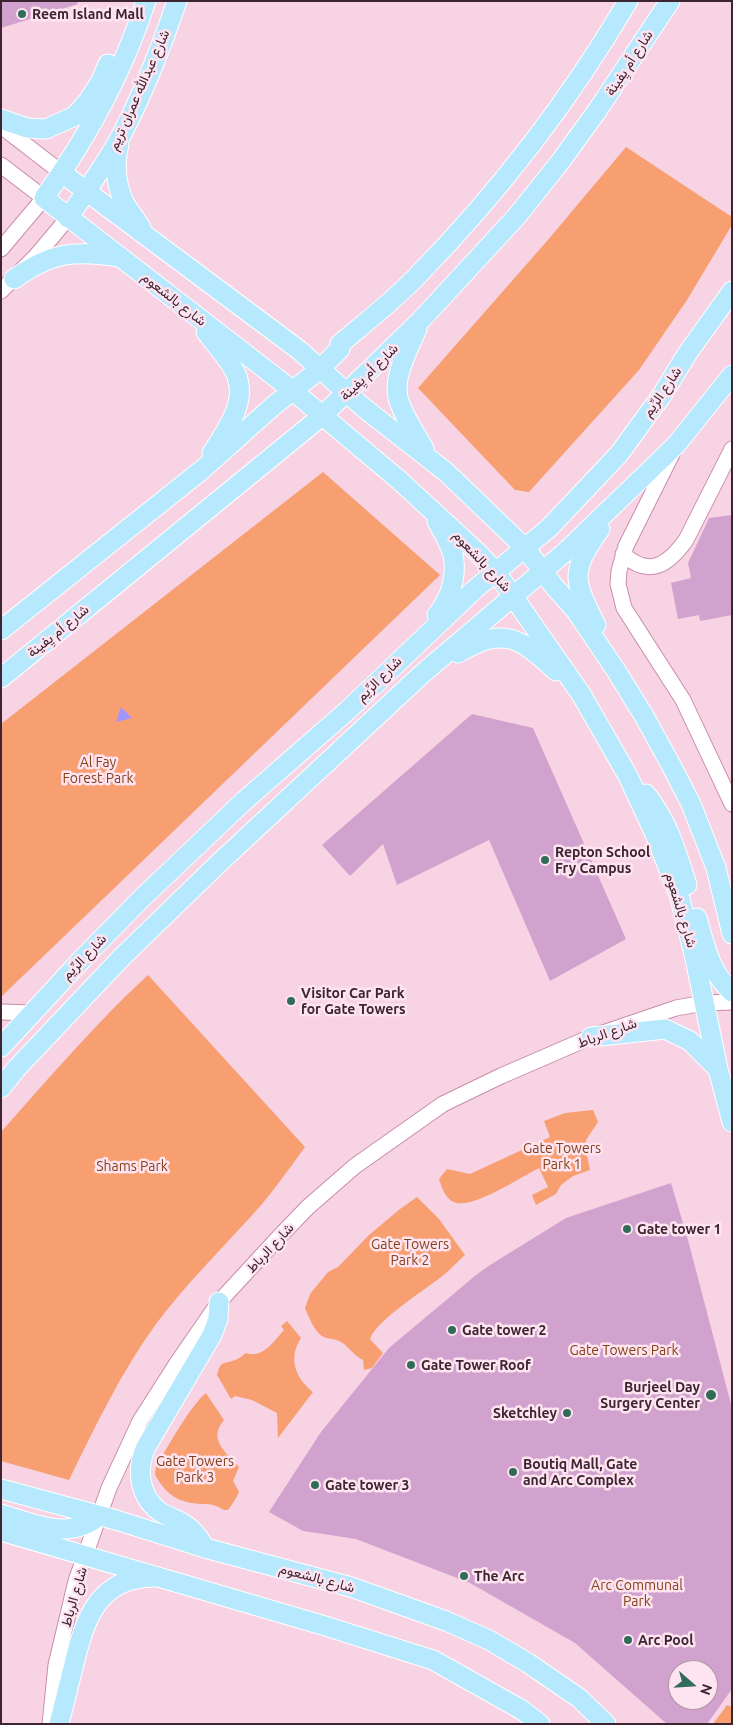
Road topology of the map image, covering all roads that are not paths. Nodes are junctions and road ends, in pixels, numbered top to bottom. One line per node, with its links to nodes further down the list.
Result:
1 (136, 1): 6 (main road)
2 (146, 1): 10 (main road, شارع عبدالله عمران تريم)
3 (177, 1): 8 (main road, شارع عبدالله عمران تريم)
4 (628, 1): 21 (main road)
5 (670, 1): 20 (main road, شارع أم يِفينة)
6 (1, 119)
7 (1, 126): 10 (street)
8 (124, 129): 11 (main road, شارع عبدالله عمران تريم); 14 (main road)
9 (1, 165): 12 (street, شارع بالشعوم)
10 (62, 173): 11 (main road); 12 (main road, شارع عبدالله عمران تريم)
11 (86, 192): 13 (main road, شارع عبدالله عمران تريم); 14 (main road)
12 (44, 198): 13 (main road, شارع بالشعوم); 15 (street, شارع عبدالله عمران تريم)
13 (68, 218): 16 (main road, شارع بالشعوم); 17 (street, شارع عبدالله عمران تريم)
14 (145, 236): 21 (main road)
15 (1, 249)
16 (120, 258): 17 (main road); 19 (main road, شارع بالشعوم)
17 (8, 285)
18 (732, 291): 32 (main road, شارع الرِّيم)
19 (190, 312): 23 (main road, شارع بالشعوم); 29 (main road)
20 (421, 320): 24 (main road, شارع أم يِفينة); 28 (main road)
21 (320, 368): 23 (main road); 24 (main road)
22 (732, 375): 26 (main road, شارع الرِّيم)
23 (292, 390): 25 (main road, شارع بالشعوم); 29 (main road)
24 (347, 393): 25 (main road, شارع أم يِفينة); 28 (main road)
25 (322, 416): 31 (main road, شارع بالشعوم); 41 (main road, شارع أم يِفينة)
26 (676, 445): 30 (main road, شارع الرِّيم); 33 (street)
27 (732, 449): 33 (street)
28 (429, 457): 32 (main road)
29 (202, 469): 37 (main road)
30 (625, 494): 35 (main road, شارع الرِّيم); 39 (main road)
31 (429, 507): 34 (main road, شارع بالشعوم); 38 (main road)
32 (525, 548): 34 (main road, شارع الرِّيم); 35 (main road)
33 (623, 554): 44 (street)
34 (496, 572): 36 (main road, شارع بالشعوم); 38 (main road, شارع الرِّيم)
35 (543, 572): 36 (main road, شارع الرِّيم); 39 (main road)
36 (513, 596): 40 (main road, شارع الرِّيم); 42 (main road, شارع بالشعوم)
37 (1, 630)
38 (404, 655): 52 (main road, شارع الرِّيم)
39 (617, 672): 45 (main road)
40 (422, 674): 42 (main road); 56 (main road, شارع الرِّيم)
41 (1, 678)
42 (581, 694): 43 (main road, شارع بالشعوم)
43 (628, 776): 48 (main road); 50 (main road, شارع بالشعوم)
44 (732, 804)
45 (716, 868): 46 (street); 47 (main road)
46 (732, 897)
47 (732, 934)
48 (732, 992)
49 (732, 1002): 50 (street, شارع الرباط)
50 (704, 1003): 53 (street, شارع الرباط); 55 (main road, شارع بالشعوم)
51 (1, 1012): 52 (street)
52 (32, 1013): 54 (main road, شارع الرِّيم)
53 (591, 1037): 55 (main road); 58 (street, شارع الرباط)
54 (1, 1048)
55 (718, 1069): 57 (main road, شارع بالشعوم)
56 (1, 1088)
57 (732, 1122)
58 (219, 1302): 61 (street, شارع الرباط); 63 (main road)
59 (1, 1489): 61 (main road, شارع بالشعوم)
60 (1, 1514): 61 (main road)
61 (99, 1516): 63 (main road, شارع بالشعوم); 64 (street, شارع الرباط)
62 (1, 1531): 64 (main road)
63 (205, 1548): 69 (main road, شارع بالشعوم)
64 (85, 1556): 65 (main road); 66 (street, شارع الرباط)
65 (161, 1577): 67 (main road); 68 (main road)
66 (50, 1724)
67 (59, 1724)
68 (540, 1724)
69 (606, 1724)

